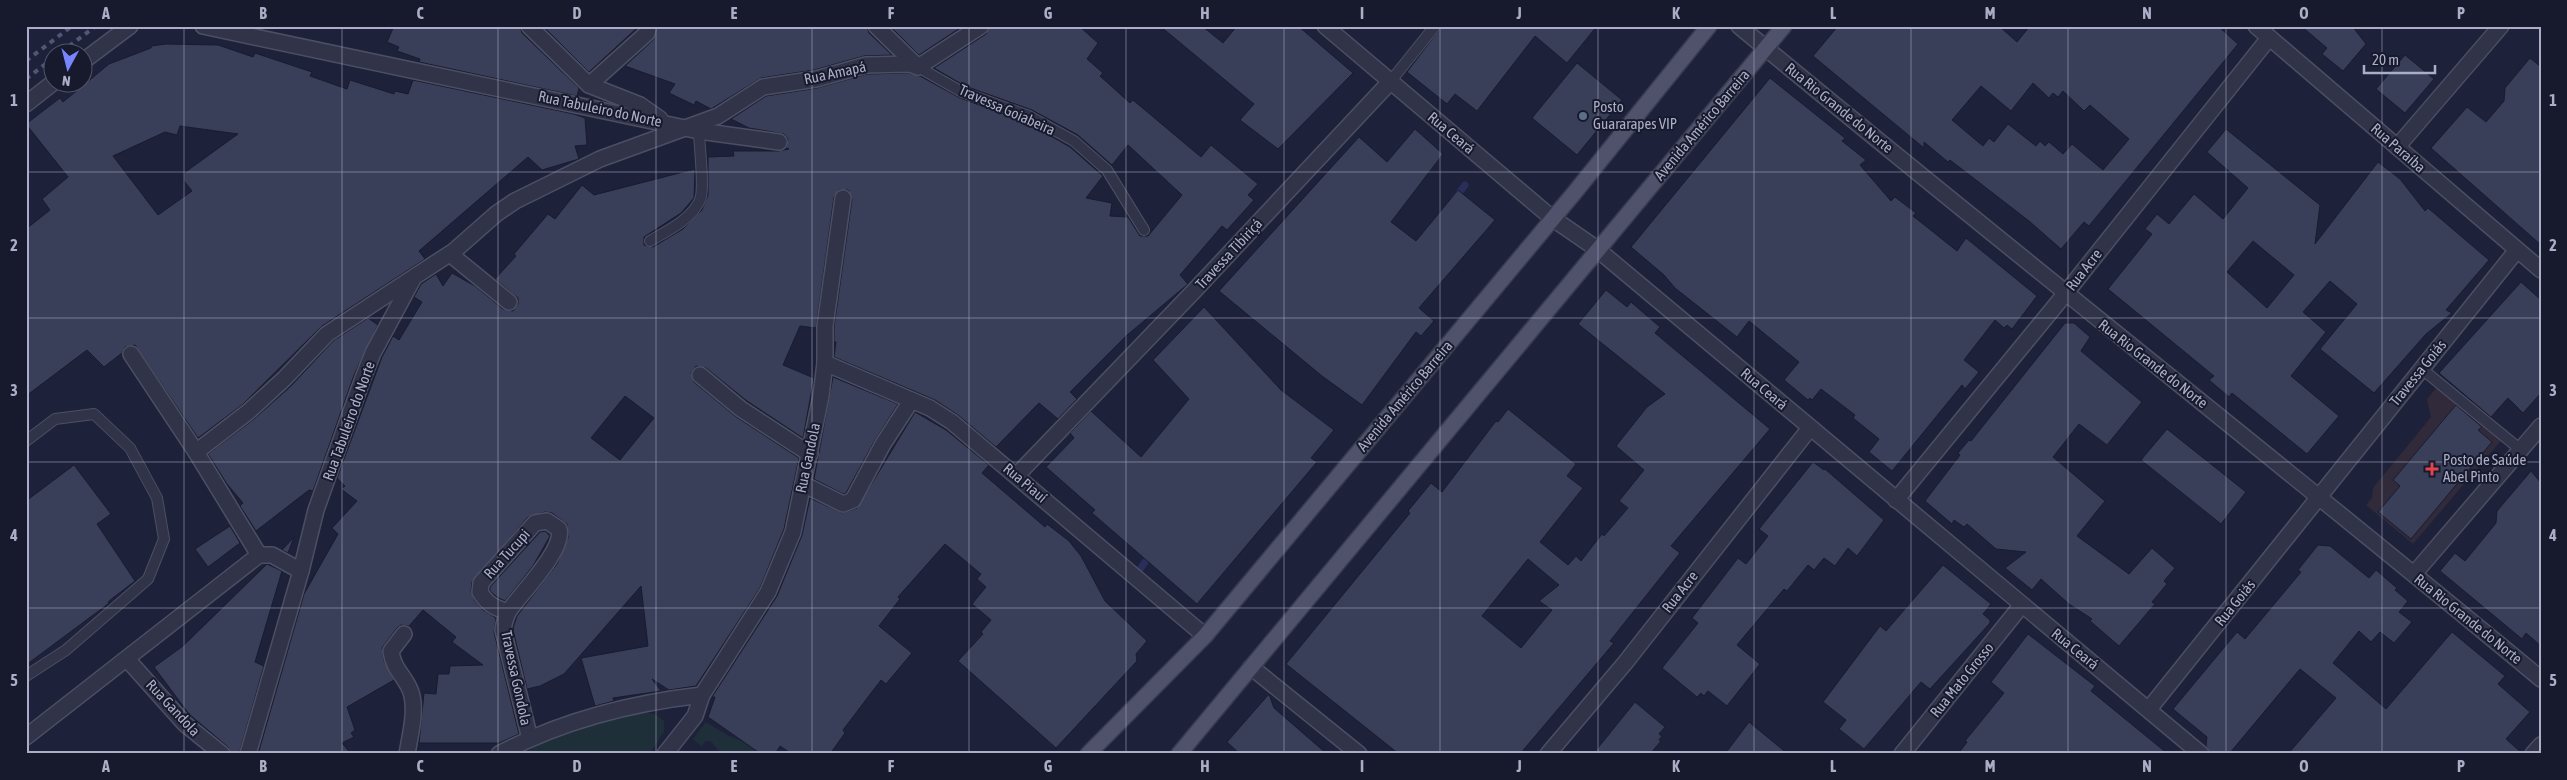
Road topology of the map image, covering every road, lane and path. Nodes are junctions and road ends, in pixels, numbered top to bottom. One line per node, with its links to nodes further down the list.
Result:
1 (130, 26): 16 (street)
2 (203, 26): 22 (street, Rua Tabuleiro do Norte)
3 (529, 26): 19 (street)
4 (648, 26): 19 (street)
5 (876, 26): 17 (street)
6 (981, 26): 17 (street)
7 (1325, 26): 18 (street, Rua Ceará)
8 (1435, 26): 18 (lane, Travessa Tibiriçá)
9 (1709, 26): 27 (main road, Avenida Américo Barreira)
10 (1739, 26): 15 (street, Rua Rio Grande do Norte)
11 (1784, 26): 15 (main road, Avenida Américo Barreira)
12 (2256, 26): 14 (street, Rua Paraíba)
13 (2501, 26): 25 (street)
14 (2269, 38): 25 (street, Rua Paraíba); 35 (street, Rua Acre)
15 (1765, 48): 30 (main road, Avenida Américo Barreira); 35 (street, Rua Rio Grande do Norte)
16 (92, 54)
17 (918, 67): 23 (street, Rua Amapá); 28 (lane, Travessa Goiabeira)
18 (1390, 82): 27 (street, Rua Ceará); 48 (street, Travessa Tibiriçá)
19 (589, 84): 22 (street)
20 (42, 91): 21 (street)
21 (26, 104)
22 (666, 123): 23 (street, Rua Tabuleiro do Norte)
23 (694, 129): 24 (street); 29 (lane); 32 (street, Rua Tabuleiro do Norte)
24 (778, 142)
25 (2397, 147): 31 (street, Rua Paraíba)
26 (843, 198): 38 (street, Rua Gandola)
27 (1552, 218): 30 (street, Rua Ceará); 59 (main road, Avenida Américo Barreira)
28 (1144, 230)
29 (650, 241)
30 (1597, 249): 43 (street, Rua Ceará); 61 (main road, Avenida Américo Barreira)
31 (2517, 250): 33 (street, Rua Paraíba); 39 (street, Travessa Goiás)
32 (450, 254): 34 (street, Rua Tabuleiro do Norte); 36 (street)
33 (2541, 270)
34 (414, 277): 46 (street, Rua Tabuleiro do Norte); 54 (street, Rua Tabuleiro do Norte)
35 (2065, 294): 50 (street, Rua Rio Grande do Norte); 51 (street, Rua Acre)
36 (508, 302)
37 (131, 354): 46 (street)
38 (825, 363): 41 (street, Rua Piauí); 47 (street, Rua Gandola)
39 (2422, 369): 45 (lane); 50 (street, Travessa Goiás)
40 (700, 376): 47 (street)
41 (911, 401): 48 (street, Rua Piauí); 49 (street)
42 (2541, 426): 45 (street)
43 (1810, 428): 51 (street, Rua Ceará); 77 (street, Rua Acre)
44 (26, 441): 62 (lane)
45 (2520, 450): 55 (street)
46 (196, 452): 53 (street)
47 (810, 454): 49 (street, Rua Gandola)
48 (1017, 475): 59 (street, Rua Piauí)
49 (803, 484): 64 (street, Rua Gandola)
50 (2320, 497): 55 (street, Rua Rio Grande do Norte); 65 (street, Rua Goiás)
51 (1896, 500): 56 (street, Rua Ceará)
52 (547, 521): 57 (street, Travessa Gondola); 57 (street, Rua Tucupi)
53 (259, 555): 54 (street); 60 (street)
54 (301, 571): 70 (street, Rua Tabuleiro do Norte)
55 (2414, 574): 63 (street, Rua Rio Grande do Norte)
56 (2021, 606): 65 (street, Rua Ceará); 78 (street, Rua Mato Grosso)
57 (508, 612): 67 (street, Travessa Gondola)
58 (404, 634): 71 (street)
59 (1205, 636): 74 (main road, Avenida Américo Barreira)
60 (127, 659): 66 (street); 69 (street, Rua Gandola)
61 (1251, 667): 75 (main road, Avenida Américo Barreira); 76 (street)
62 (26, 676)
63 (2541, 679)
64 (702, 695): 67 (street); 73 (street, Rua Gandola)
65 (2149, 709): 79 (street, Rua Ceará)
66 (26, 737)
67 (530, 739): 72 (street)
68 (2541, 744): 80 (street)
69 (222, 754)
70 (248, 754)
71 (408, 754)
72 (500, 754)
73 (665, 754)
74 (1088, 754)
75 (1179, 754)
76 (1359, 754)
77 (1548, 754)
78 (1902, 754)
79 (2201, 754)
80 (2533, 754)

